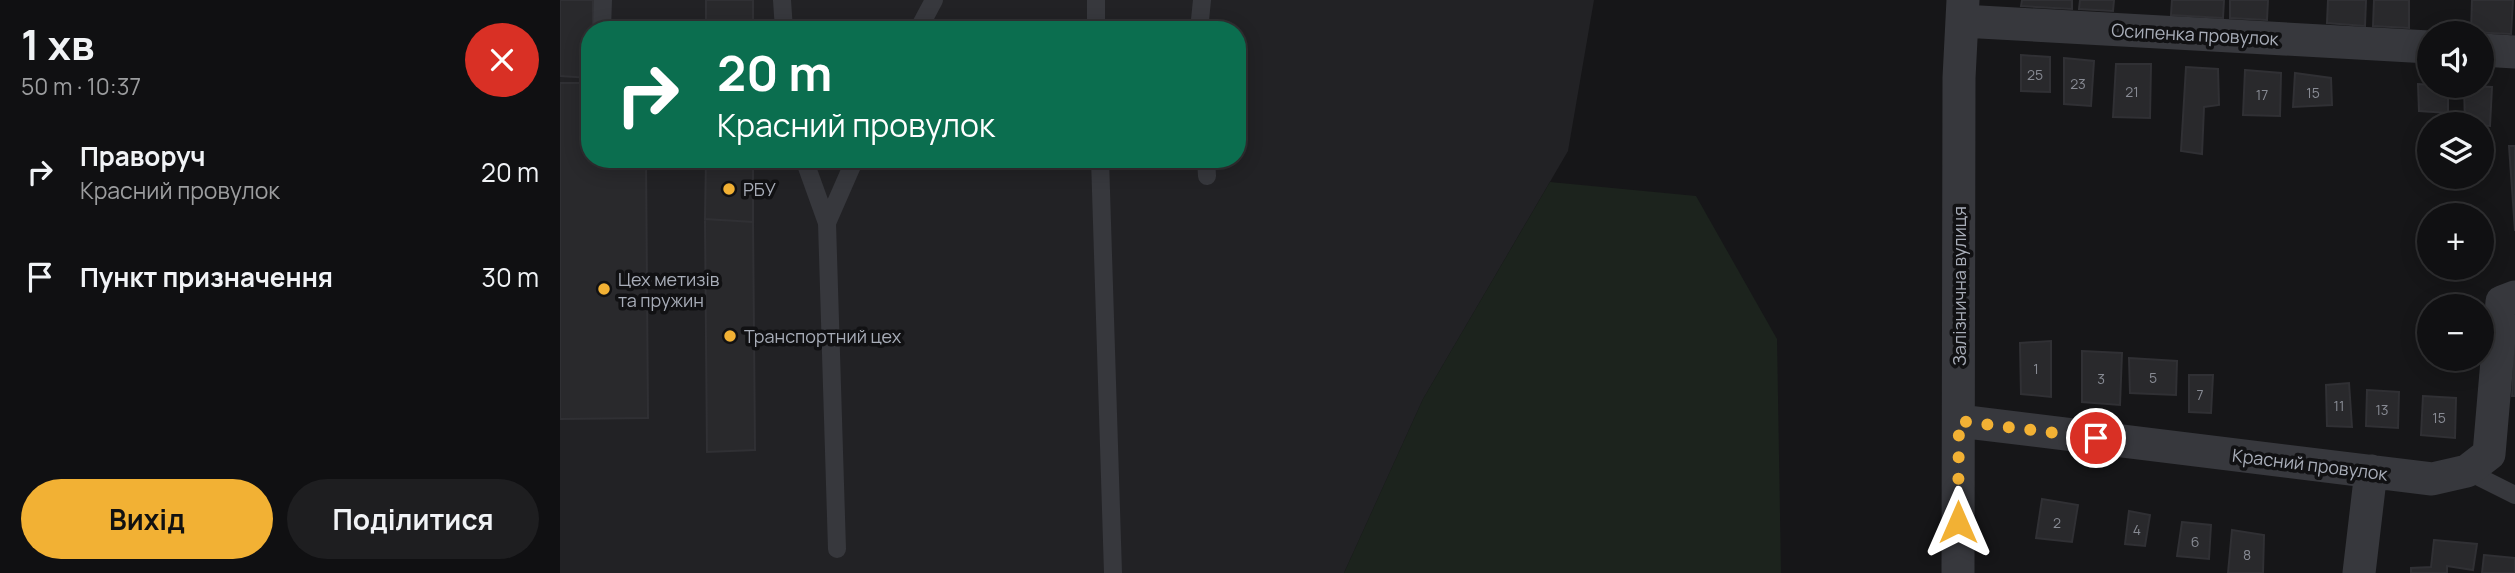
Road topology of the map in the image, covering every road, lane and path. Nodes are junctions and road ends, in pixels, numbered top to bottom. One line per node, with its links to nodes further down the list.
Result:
1 (603, 0): 7 (lane)
2 (782, 0): 8 (lane)
3 (934, 0): 9 (lane)
4 (1096, 0): 10 (lane)
5 (1202, 0): 11 (lane)
6 (1962, 10): 12 (street, Осипенка провулок); 20 (street, Залізнична вулиця)
7 (602, 21)
8 (783, 21)
9 (923, 21)
10 (1096, 21)
11 (1200, 21)
12 (2417, 46)
13 (2494, 51): 14 (street)
14 (2515, 52)
15 (807, 168): 18 (lane)
16 (851, 168): 18 (lane)
17 (1100, 168): 25 (lane)
18 (827, 223): 24 (lane)
19 (2515, 297): 22 (street)
20 (1959, 421): 21 (street, Красний провулок); 26 (street, Залізнична вулиця)
21 (2371, 471): 22 (street, Красний провулок); 27 (street)
22 (2467, 471): 23 (lane)
23 (2515, 495)
24 (837, 549)
25 (1113, 573)
26 (1958, 573)
27 (2360, 573)

